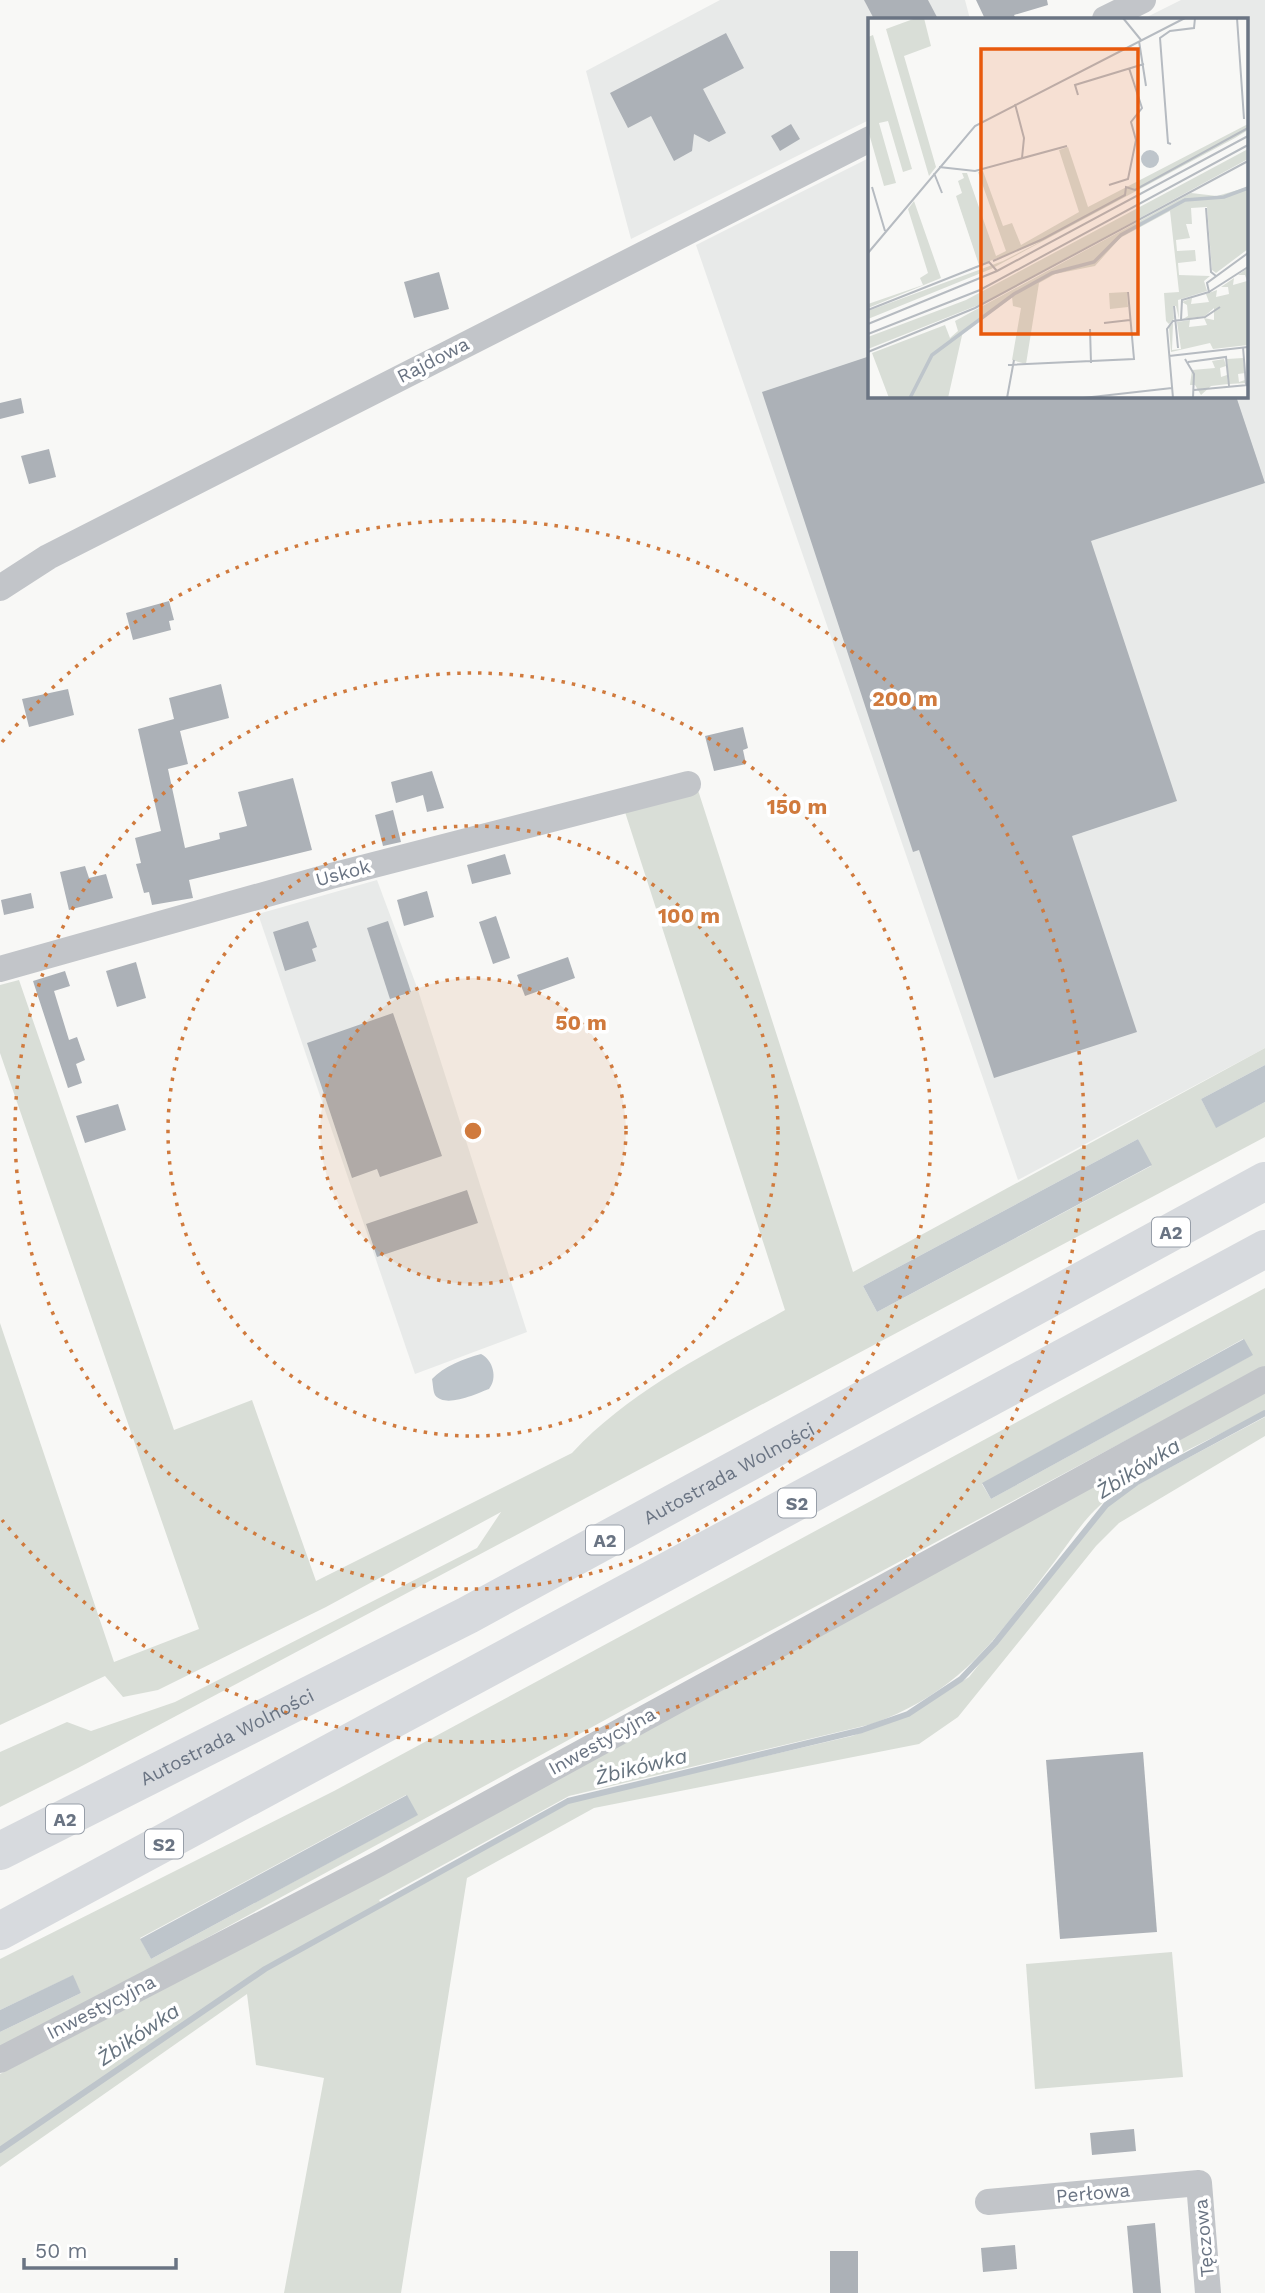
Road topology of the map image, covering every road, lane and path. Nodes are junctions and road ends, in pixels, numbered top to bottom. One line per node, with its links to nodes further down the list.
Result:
1 (1143, 0): 2 (street)
2 (1107, 18)
3 (868, 140): 4 (street, Rajdowa)
4 (0, 587)
5 (688, 784): 6 (street, Uskok)
6 (0, 969)
7 (1265, 1181): 10 (highway, Autostrada Wolności / A2)
8 (1265, 1249): 11 (highway, S2)
9 (1265, 1379): 12 (street, Inwestycyjna)
10 (0, 1851)
11 (0, 1931)
12 (0, 2060)
13 (1199, 2183): 14 (street, Perłowa); 15 (street, Tęczowa)
14 (988, 2202)
15 (1208, 2293)

